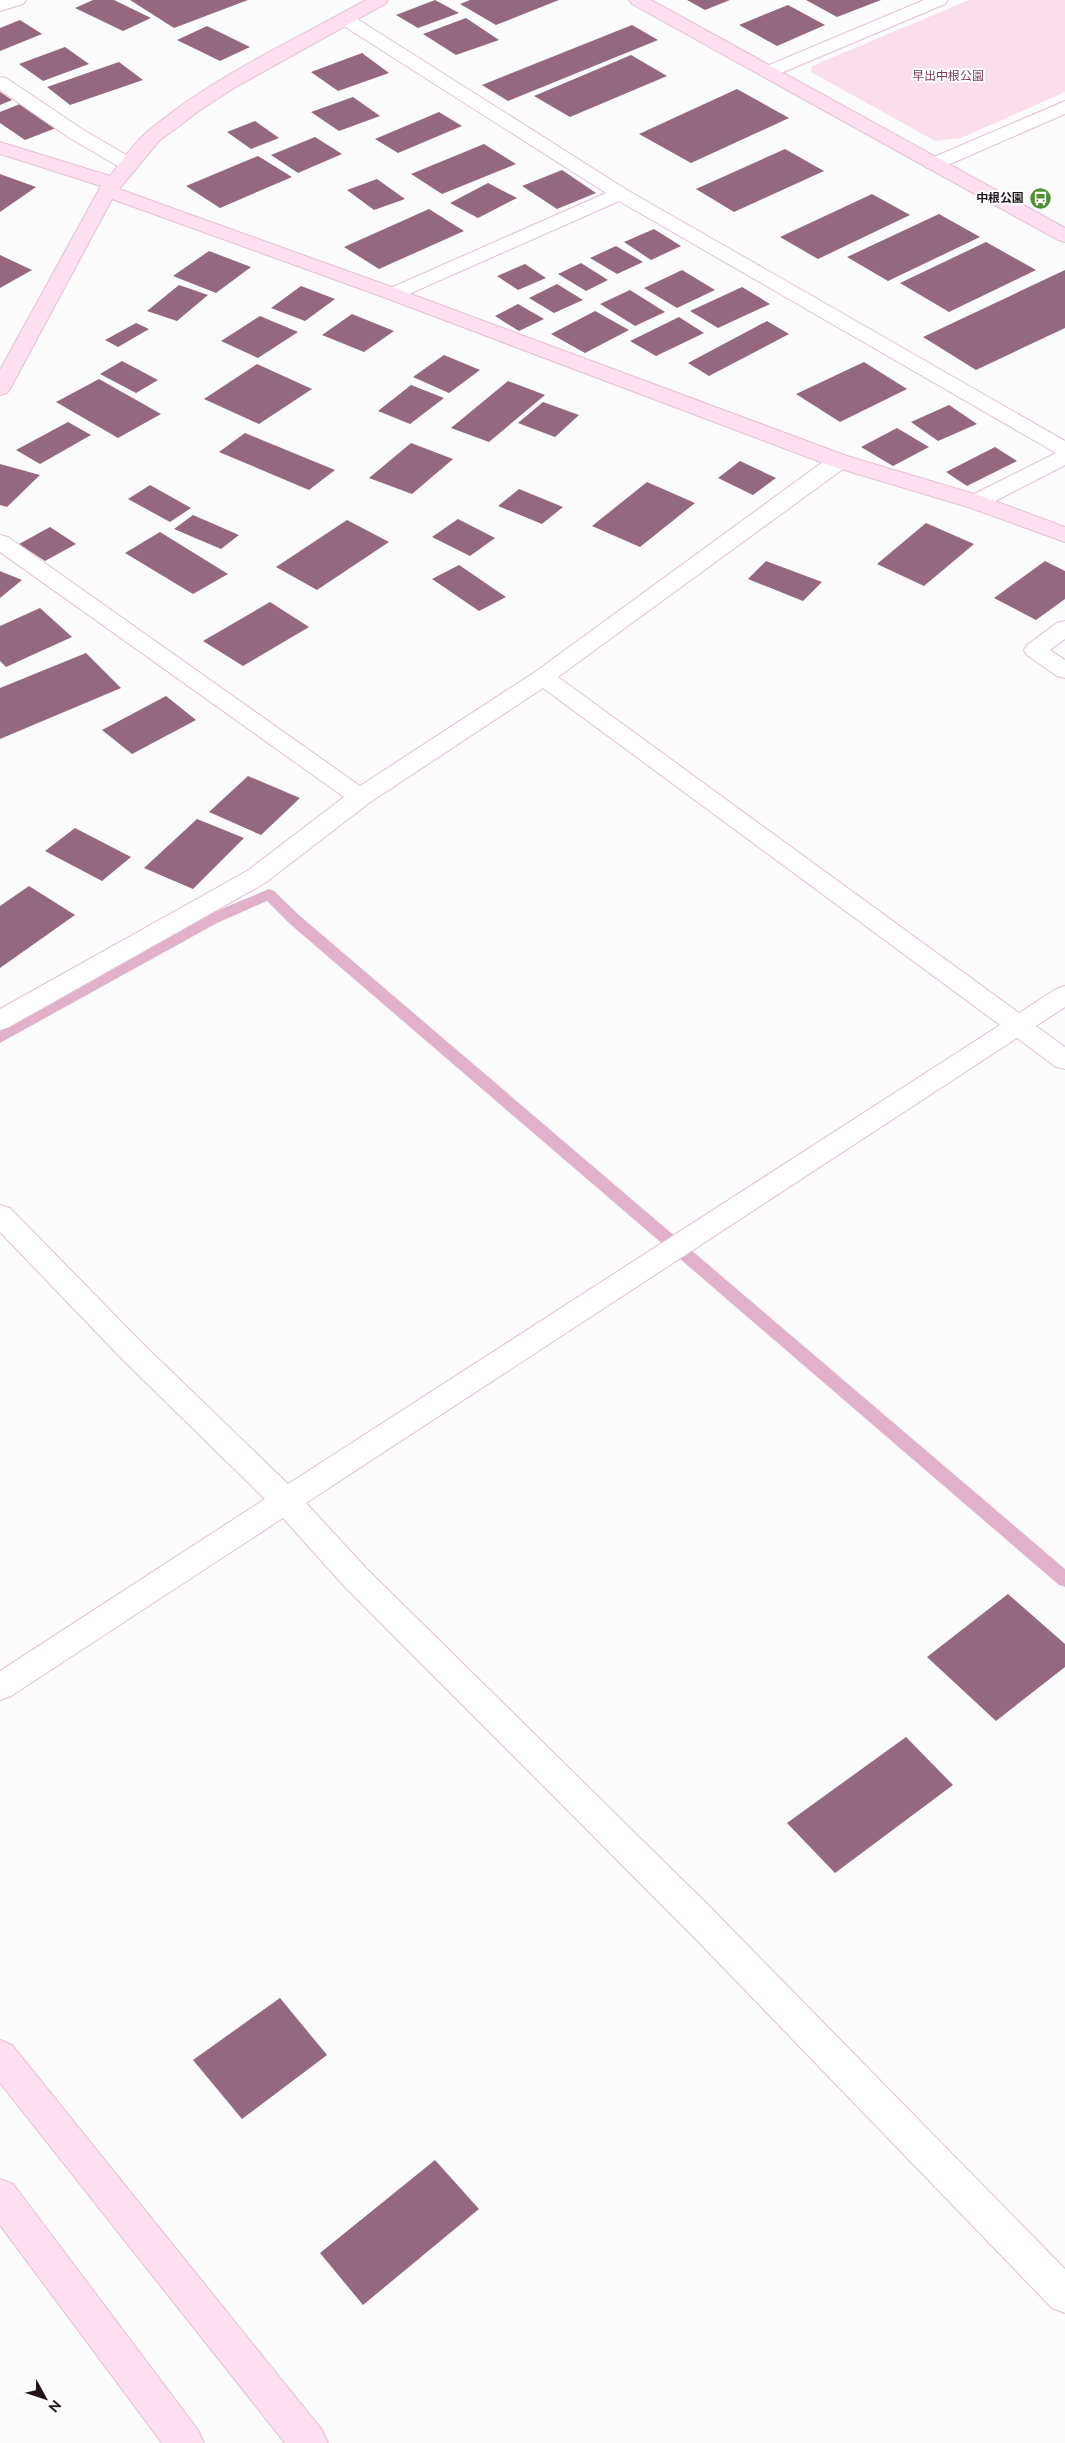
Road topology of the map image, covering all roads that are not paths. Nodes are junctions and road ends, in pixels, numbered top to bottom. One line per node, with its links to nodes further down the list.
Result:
1 (17, 0): 5 (street)
2 (379, 0): 6 (street)
3 (638, 0): 7 (street)
4 (940, 0): 7 (street)
5 (0, 6)
6 (345, 19): 11 (street); 14 (street)
7 (768, 72): 12 (street)
8 (0, 82): 11 (street)
9 (1065, 107): 12 (street)
10 (0, 148): 13 (street)
11 (128, 164): 13 (street)
12 (934, 164): 15 (street)
13 (110, 187): 16 (street); 17 (street)
14 (620, 194): 16 (street); 18 (street)
15 (1065, 236)
16 (394, 294): 20 (street)
17 (0, 389)
18 (1065, 450)
19 (1065, 457): 21 (street)
20 (839, 460): 21 (street); 26 (street)
21 (976, 502): 22 (street)
22 (1065, 535)
23 (0, 542): 27 (street)
24 (1065, 628): 25 (street)
25 (1065, 671)
26 (543, 677): 27 (street); 30 (street)
27 (360, 797): 29 (street)
28 (1065, 995): 30 (street)
29 (0, 1021)
30 (1018, 1026): 31 (street); 33 (street)
31 (1065, 1060)
32 (0, 1215): 33 (street)
33 (286, 1501): 34 (street); 37 (street)
34 (0, 1687)
35 (0, 2056): 39 (street)
36 (0, 2196): 38 (street)
37 (1065, 2295)
38 (185, 2443)
39 (310, 2443)

